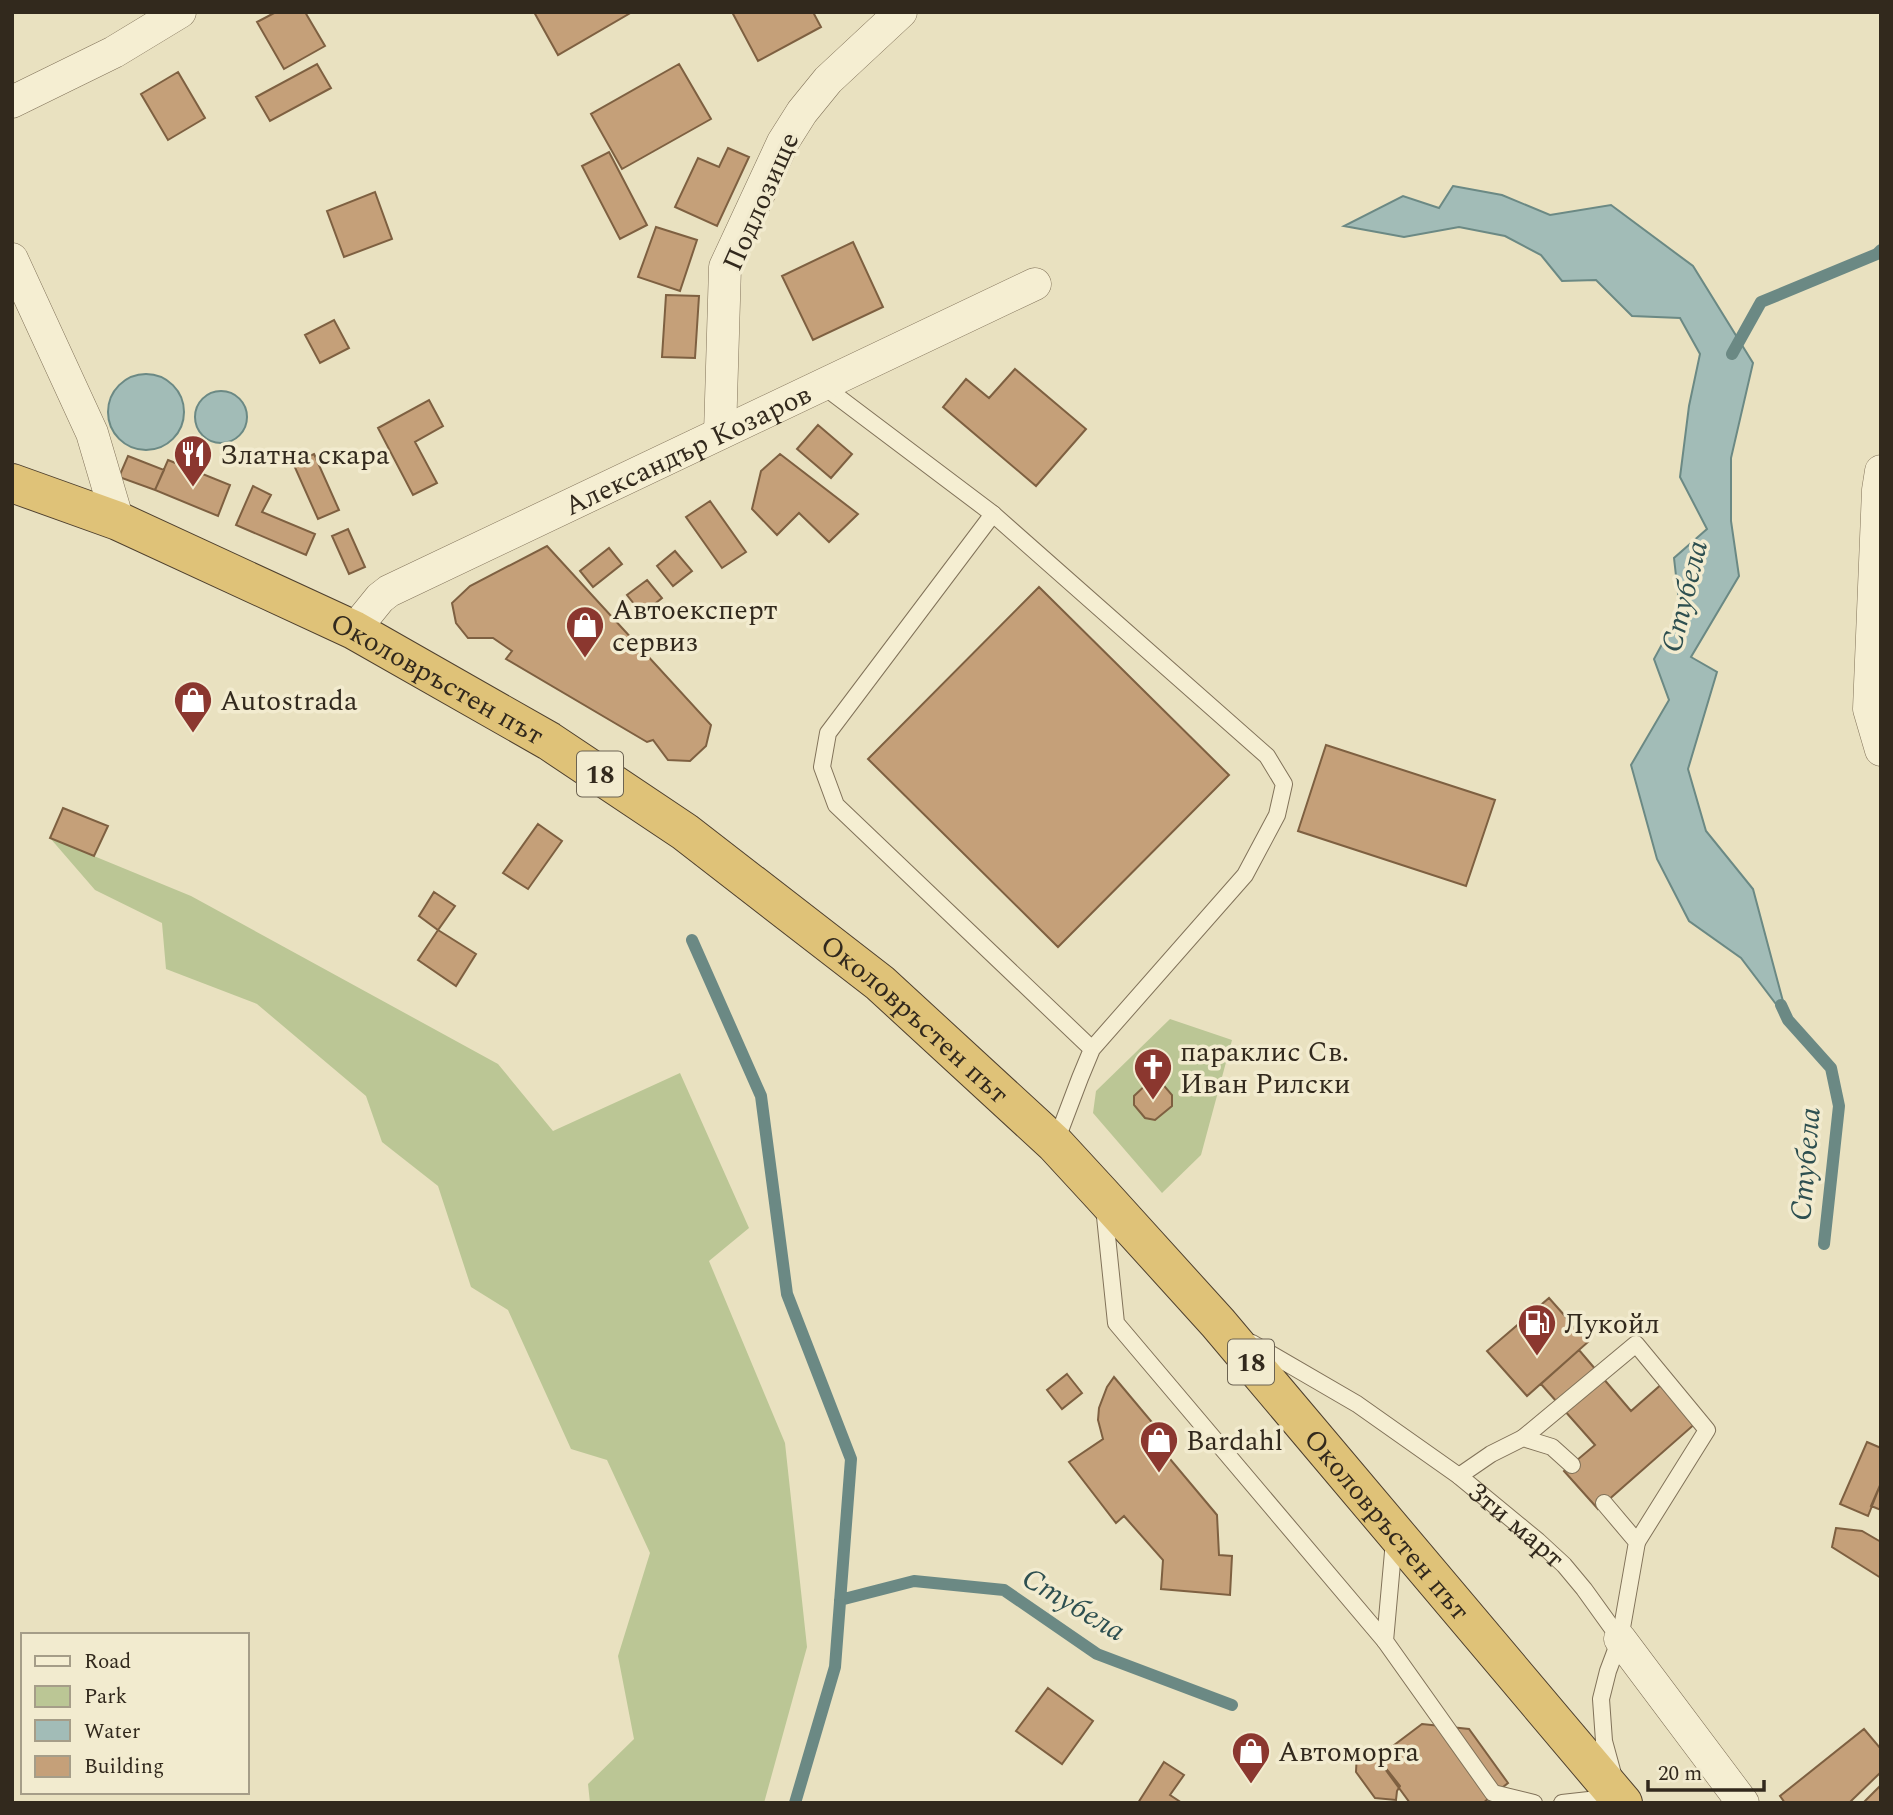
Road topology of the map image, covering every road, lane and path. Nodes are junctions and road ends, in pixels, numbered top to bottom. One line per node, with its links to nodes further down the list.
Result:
1 (180, 12): 3 (street)
2 (901, 12): 7 (street, Подлозище)
3 (12, 102)
4 (12, 259): 11 (street)
5 (1035, 284): 6 (street, Александър Козаров)
6 (822, 385): 7 (street, Александър Козаров); 10 (lane)
7 (720, 433): 12 (street, Александър Козаров)
8 (1881, 471): 13 (street)
9 (12, 483): 11 (highway, Околовръстен път / 18)
10 (993, 514): 14 (lane); 14 (lane)
11 (118, 521): 12 (highway, Околовръстен път / 18)
12 (354, 630): 15 (highway, Околовръстен път / 18)
13 (1881, 750)
14 (1092, 1049): 15 (lane)
15 (1055, 1144): 16 (highway, Околовръстен път / 18)
16 (1102, 1195): 17 (highway, Околовръстен път / 18); 25 (lane)
17 (1218, 1323): 20 (lane, 3ти март); 22 (highway, Околовръстен път / 18)
18 (1522, 1438): 19 (lane); 20 (lane); 23 (lane)
19 (1572, 1465)
20 (1459, 1476): 24 (lane, 3ти март)
21 (1604, 1503): 23 (lane)
22 (1395, 1532): 25 (lane); 26 (highway, Околовръстен път / 18)
23 (1637, 1542): 24 (lane)
24 (1620, 1639): 26 (lane); 29 (street, 3ти март)
25 (1385, 1641): 27 (lane)
26 (1621, 1800): 28 (lane)
27 (1534, 1803)
28 (1562, 1803)
29 (1743, 1803)

